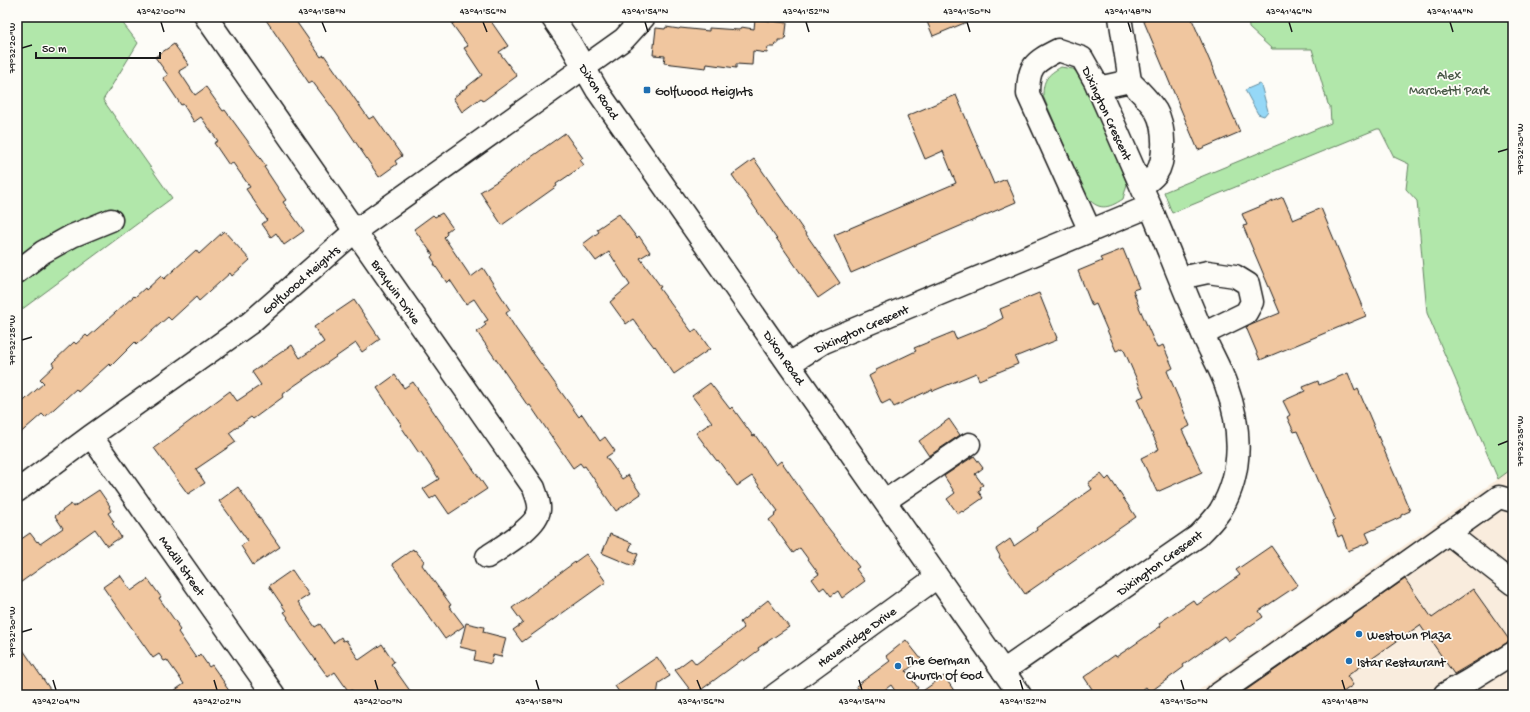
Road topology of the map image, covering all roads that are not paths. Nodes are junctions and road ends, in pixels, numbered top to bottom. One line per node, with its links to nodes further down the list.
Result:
1 (206, 17): 10 (street, Braywin Drive)
2 (552, 17): 5 (street, Dixon Road)
3 (644, 17): 5 (street, Golfwood Heights)
4 (1120, 17): 6 (street)
5 (583, 67): 10 (street, Golfwood Heights); 15 (street, Dixon Road)
6 (1130, 81): 7 (street); 8 (street)
7 (1098, 88): 8 (street, Dixington Crescent); 11 (street, Dixington Crescent)
8 (1146, 196): 11 (street, Dixington Crescent); 13 (street, Dixington Crescent)
9 (111, 220): 12 (street)
10 (355, 231): 16 (street, Golfwood Heights); 22 (street, Braywin Drive)
11 (1090, 231): 15 (street, Dixington Crescent)
12 (17, 272)
13 (1180, 278): 14 (street, Dixington Crescent); 14 (street)
14 (1203, 334): 26 (street, Dixington Crescent)
15 (789, 364): 19 (street, Dixon Road)
16 (91, 436): 18 (street, Golfwood Heights); 28 (street, Madill Street)
17 (969, 444): 19 (street)
18 (17, 491)
19 (884, 501): 23 (street, Dixon Road)
20 (1513, 501): 21 (street)
21 (1448, 533): 24 (street); 31 (street)
22 (486, 557)
23 (937, 577): 26 (street, Dixon Road); 29 (street, Havenridge Drive)
24 (1513, 584)
25 (1513, 653): 27 (street)
26 (1003, 671): 30 (street, Dixon Road)
27 (1445, 694)
28 (274, 695)
29 (775, 695)
30 (1020, 695)
31 (1217, 695)

